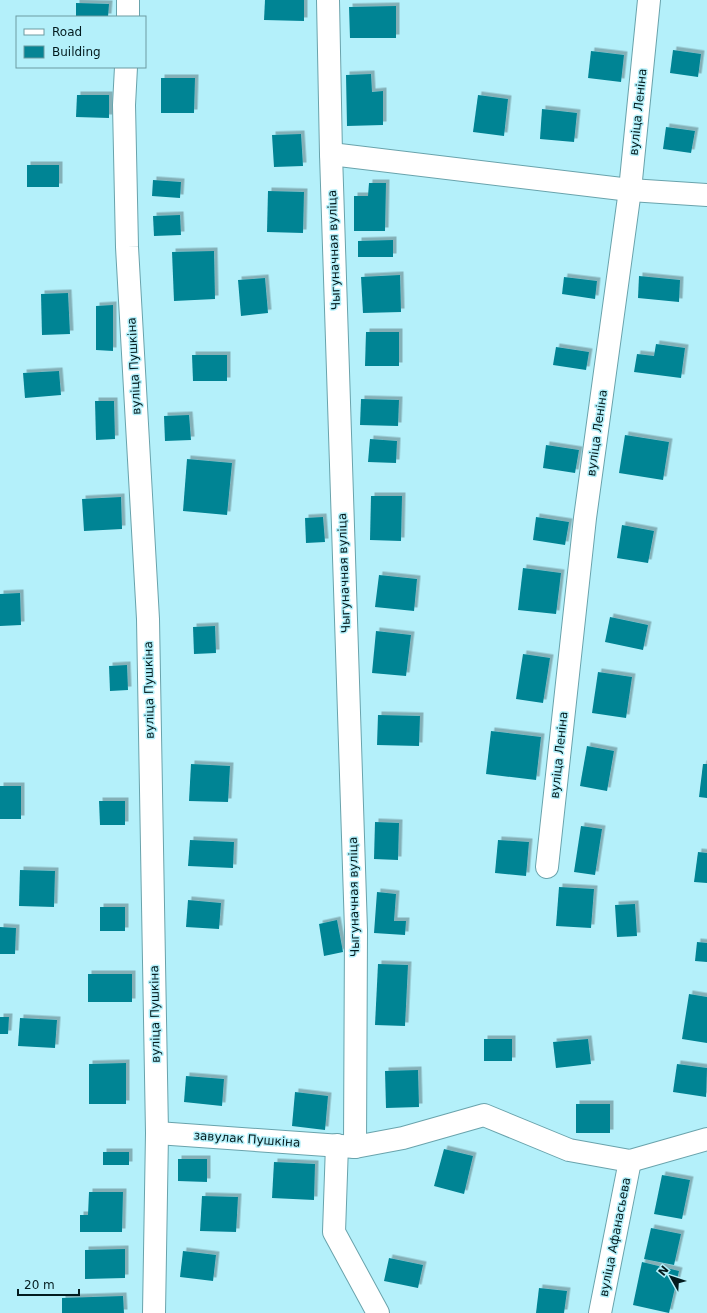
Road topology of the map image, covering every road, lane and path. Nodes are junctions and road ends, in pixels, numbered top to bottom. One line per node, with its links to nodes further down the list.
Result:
1 (128, 0): 4 (street)
2 (328, 0): 6 (street, Чыгуначная вуліца)
3 (649, 0): 7 (street, вуліца Леніна)
4 (128, 16)
5 (126, 68): 10 (street, вуліца Пушкіна)
6 (331, 154): 7 (street); 12 (street, Чыгуначная вуліца)
7 (630, 190): 8 (street); 9 (street, вуліца Леніна)
8 (707, 195)
9 (547, 867)
10 (158, 1133): 12 (street, завулак Пушкіна); 14 (street, вуліца Пушкіна)
11 (707, 1139): 13 (street, завулак Пушкіна)
12 (346, 1146): 13 (street, завулак Пушкіна); 15 (street)
13 (630, 1161): 16 (street, вуліца Афанасьева)
14 (154, 1313)
15 (378, 1313)
16 (600, 1313)

